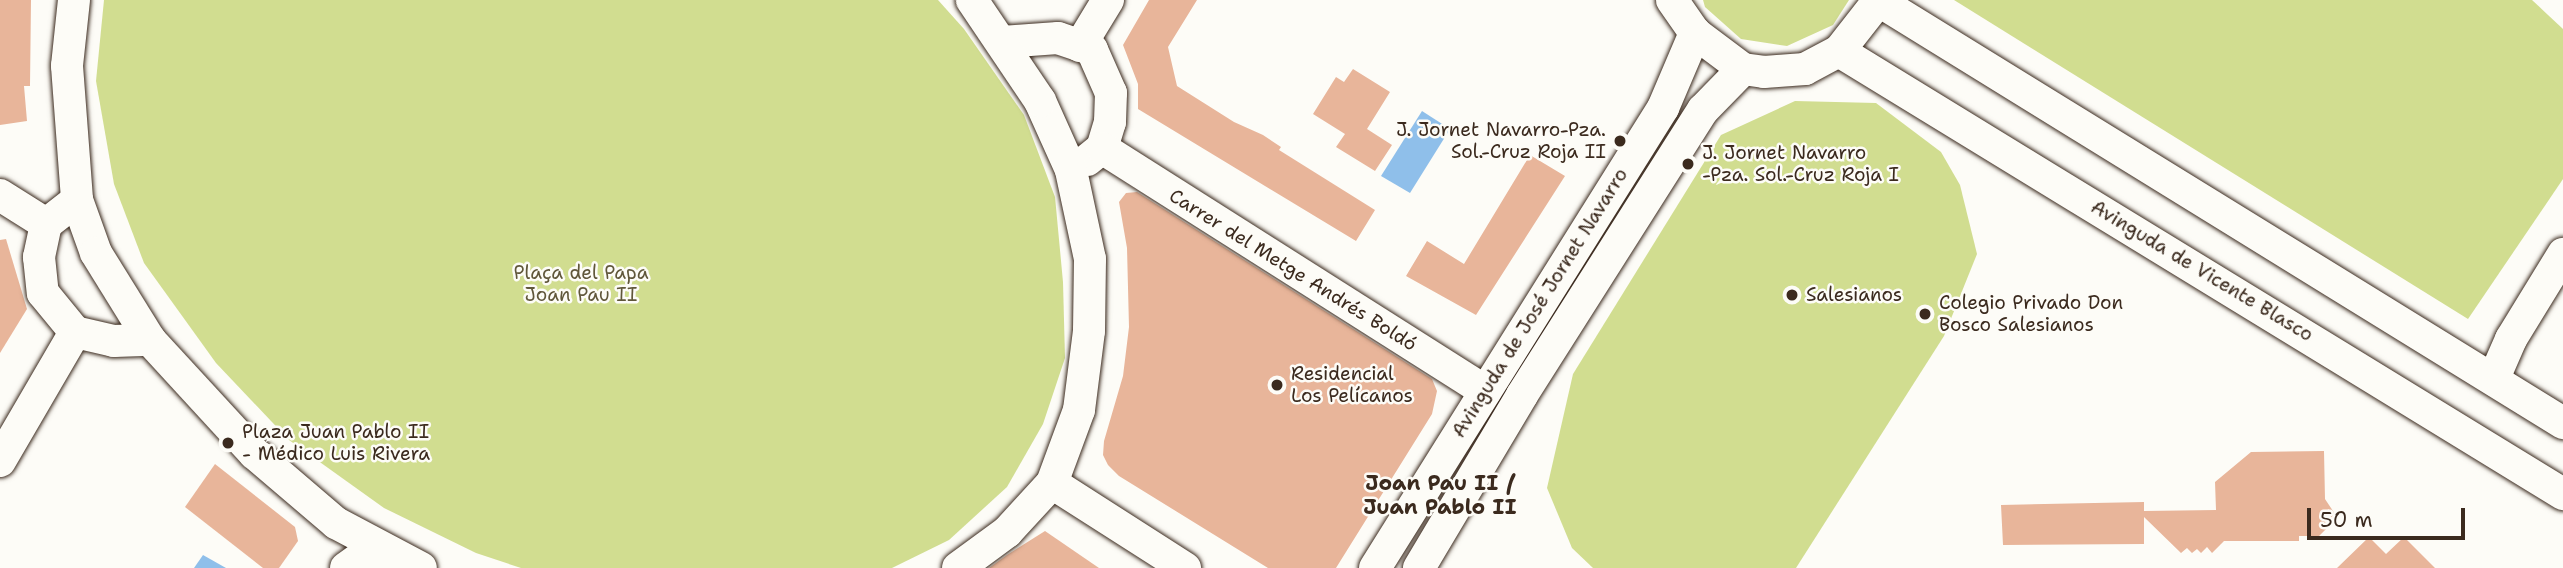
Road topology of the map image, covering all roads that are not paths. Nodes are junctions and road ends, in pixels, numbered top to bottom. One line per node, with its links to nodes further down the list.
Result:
1 (74, 0): 14 (street)
2 (972, 0): 7 (street)
3 (1108, 0): 8 (street)
4 (1672, 0): 6 (street)
5 (1879, 0): 9 (street); 19 (street)
6 (1695, 33): 10 (street); 20 (street, Avinguda de José Jornet Navarro)
7 (1002, 42): 8 (street); 12 (street)
8 (1080, 46): 11 (street)
9 (1839, 51): 10 (street); 24 (street, Avinguda de Vicente Blasco)
10 (1743, 69): 33 (street, Avinguda de José Jornet Navarro)
11 (1102, 148): 12 (street); 20 (street, Carrer del Metge Andrés Boldó)
12 (1071, 170): 23 (street)
13 (0, 195): 15 (street)
14 (77, 200): 15 (street); 18 (street)
15 (46, 224): 17 (street)
16 (2563, 254): 19 (street)
17 (75, 332): 18 (street); 22 (street)
18 (150, 340): 25 (street)
19 (2494, 378): 21 (street)
20 (1485, 391): 32 (street, Avinguda de José Jornet Navarro)
21 (2563, 423)
22 (0, 461)
23 (1052, 483): 30 (street); 31 (street)
24 (2563, 494)
25 (336, 523): 26 (street); 27 (street)
26 (390, 552): 28 (street); 29 (street)
27 (331, 568)
28 (345, 568)
29 (421, 568)
30 (958, 568)
31 (1185, 568)
32 (1375, 568)
33 (1419, 568)

